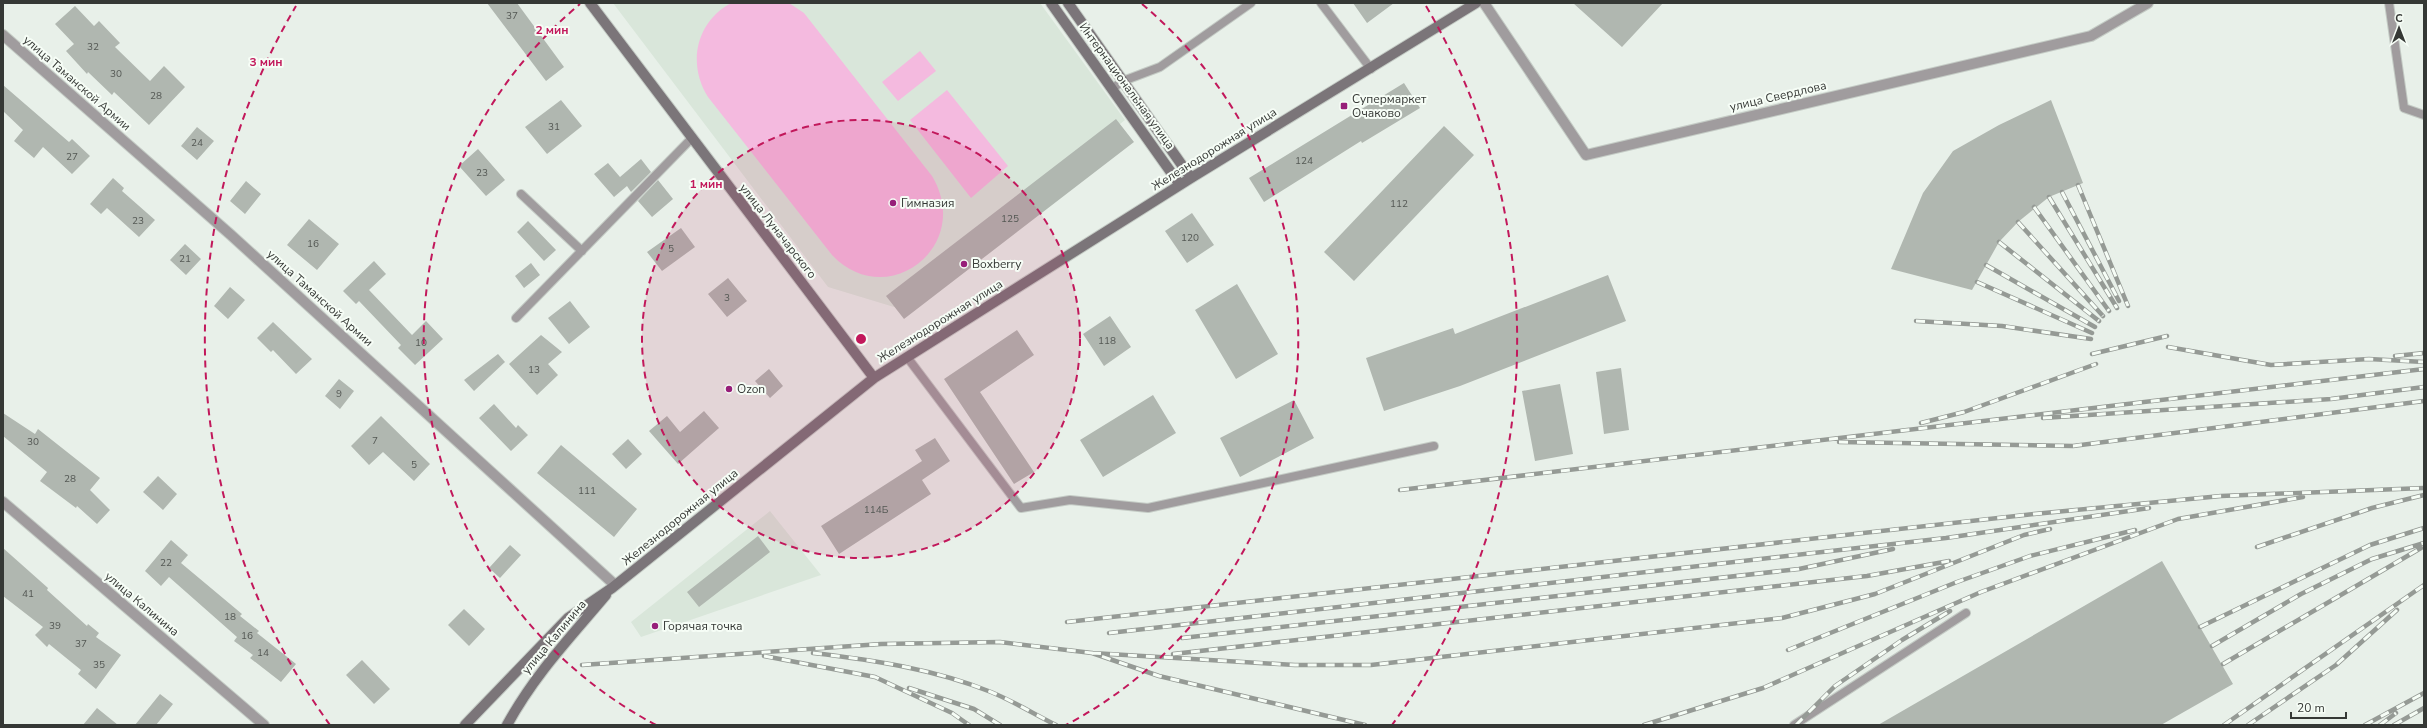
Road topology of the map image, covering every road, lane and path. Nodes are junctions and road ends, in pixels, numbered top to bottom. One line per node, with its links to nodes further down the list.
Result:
1 (590, 3): 15 (main road, улица Луначарского)
2 (1051, 3): 13 (main road, Интернациональная улица)
3 (1068, 3): 12 (main road, Интернациональная улица)
4 (1251, 3): 12 (lane)
5 (1321, 3): 11 (lane)
6 (1476, 3): 11 (main road, Железнодорожная улица)
7 (1484, 3): 8 (street, улица Свердлова)
8 (2148, 3)
9 (2389, 3): 14 (lane)
10 (3, 35): 25 (street, улица Таманской Армии)
11 (1371, 69): 16 (main road, Железнодорожная улица)
12 (1123, 82): 13 (lane); 16 (main road, Интернациональная улица)
13 (1112, 88): 17 (main road, Интернациональная улица)
14 (2424, 115)
15 (691, 140): 19 (lane); 22 (main road, улица Луначарского)
16 (1191, 178): 17 (main road, Железнодорожная улица)
17 (1180, 185): 21 (main road, Железнодорожная улица)
18 (521, 194): 19 (lane)
19 (582, 251): 20 (lane)
20 (516, 318)
21 (907, 357): 22 (main road, Железнодорожная улица); 23 (lane)
22 (874, 378): 25 (main road, Железнодорожная улица)
23 (1434, 446)
24 (3, 502): 27 (street, улица Калинина)
25 (614, 587): 28 (main road, Железнодорожная улица); 29 (main road, улица Калинина)
26 (1966, 613): 30 (lane)
27 (264, 725)
28 (465, 725)
29 (507, 725)
30 (1794, 725)

